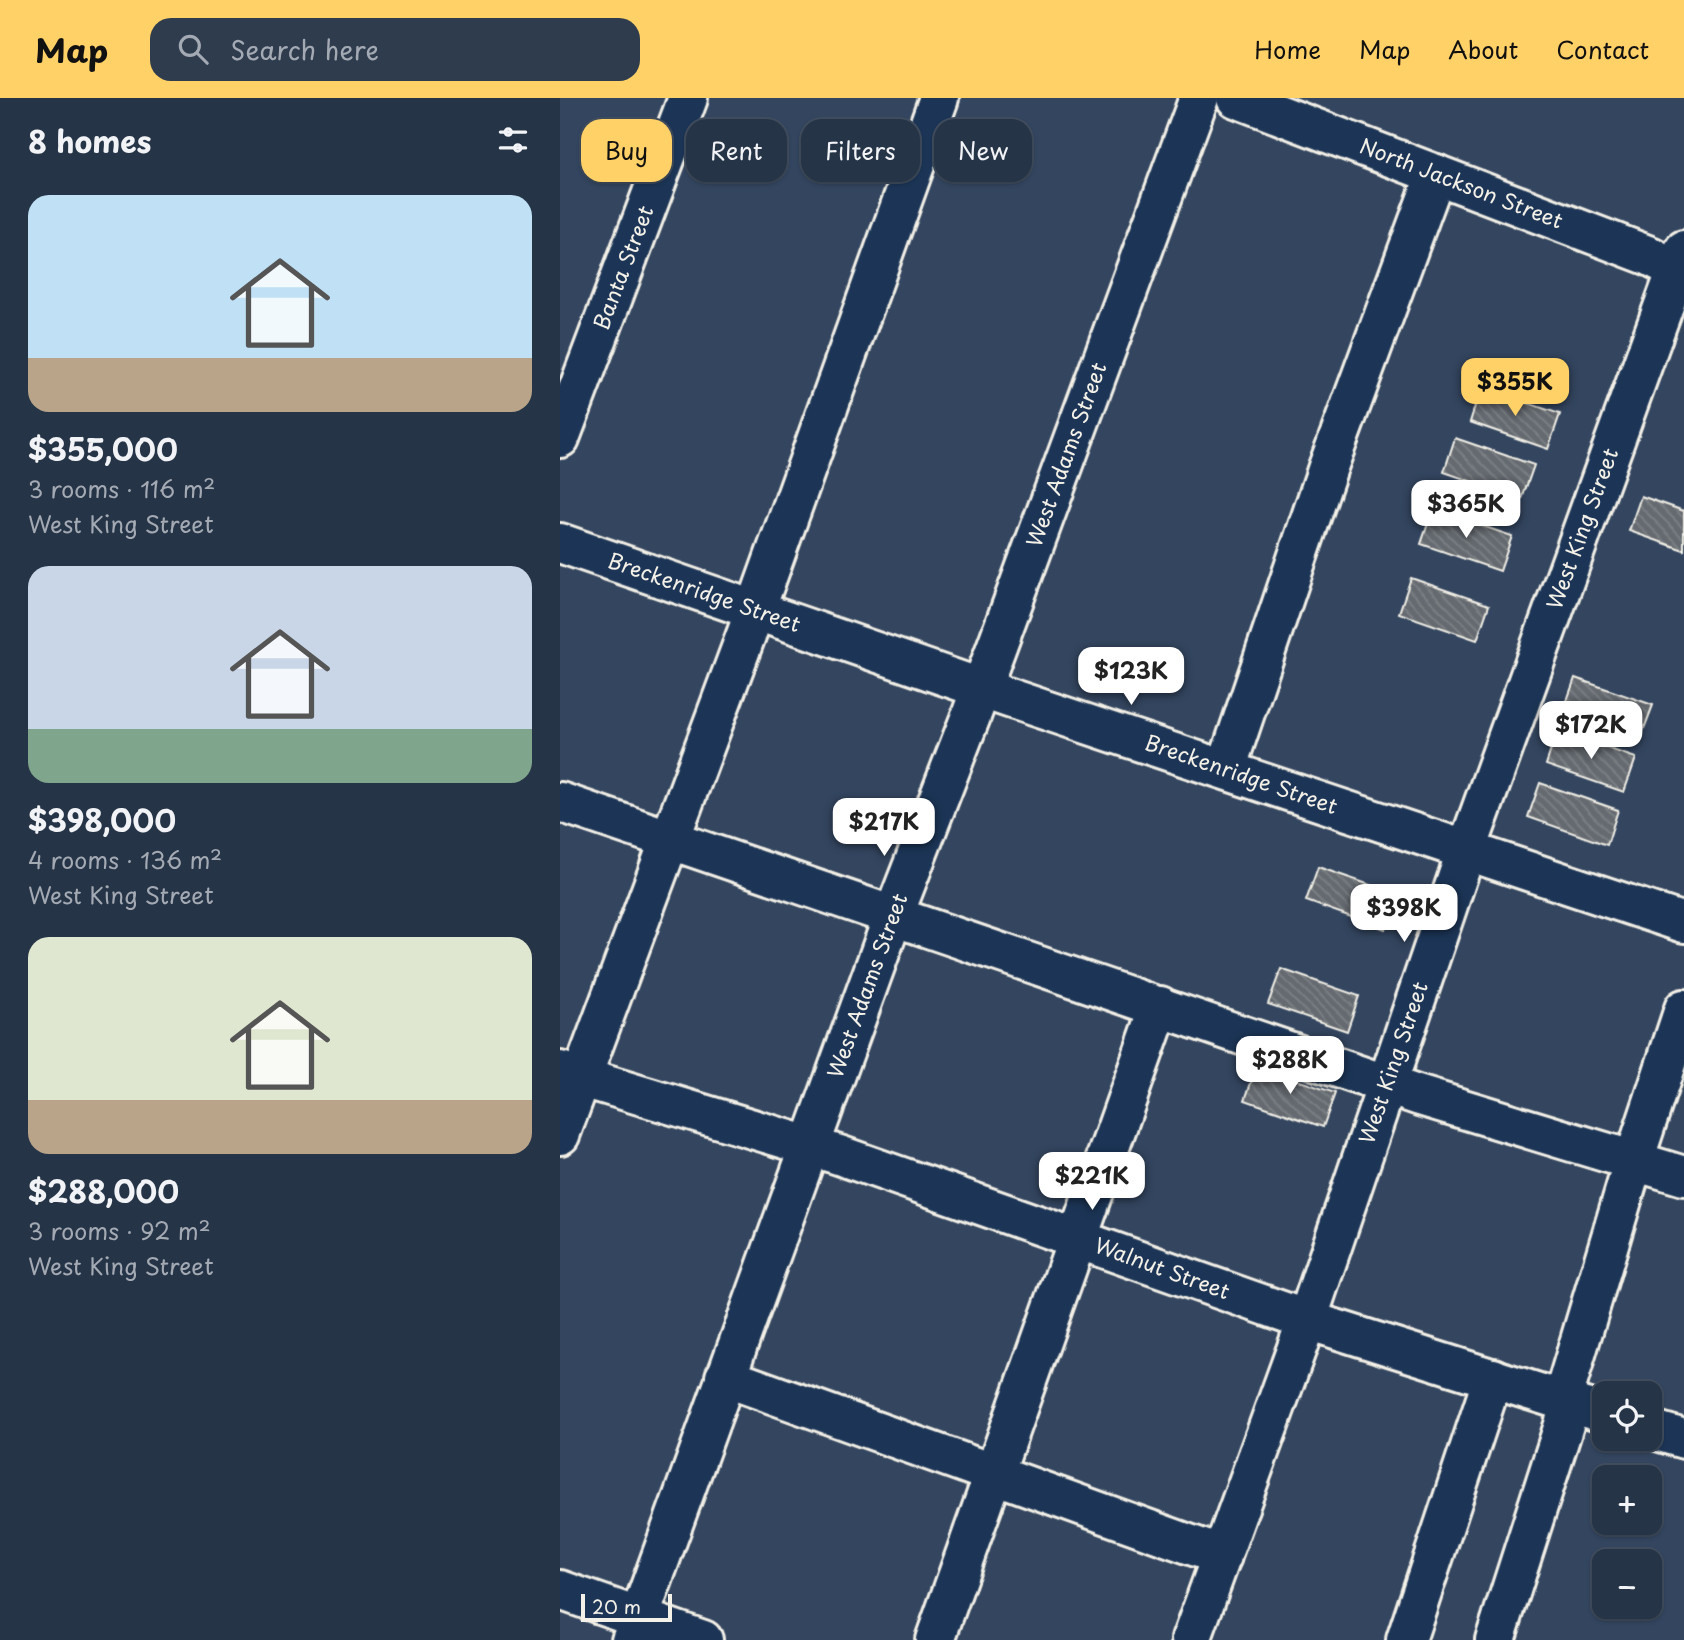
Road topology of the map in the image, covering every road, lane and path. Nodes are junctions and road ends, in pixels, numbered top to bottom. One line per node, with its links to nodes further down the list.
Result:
1 (688, 98): 7 (street, Banta Street)
2 (939, 98): 9 (street)
3 (1199, 98): 10 (street, West Adams Street)
4 (1236, 98): 5 (street, North Jackson Street)
5 (1436, 174): 6 (street, North Jackson Street); 11 (street)
6 (1682, 265): 14 (street, West King Street)
7 (560, 439)
8 (560, 543): 9 (street, Breckenridge Street)
9 (755, 611): 10 (street, Breckenridge Street); 13 (street)
10 (981, 688): 11 (street, Breckenridge Street); 15 (street, West Adams Street)
11 (1226, 768): 14 (street, Breckenridge Street)
12 (560, 802): 13 (street)
13 (671, 839): 15 (street); 19 (street)
14 (1467, 849): 16 (street, Breckenridge Street); 20 (street, West King Street)
15 (894, 914): 17 (street); 22 (street, West Adams Street)
16 (1684, 923)
17 (1160, 1006): 20 (street); 25 (street)
18 (1684, 1009): 23 (street)
19 (571, 1075): 21 (street); 22 (street, Walnut Street)
20 (1387, 1086): 23 (street); 26 (street, West King Street)
21 (560, 1135)
22 (810, 1146): 25 (street, Walnut Street); 27 (street, West Adams Street)
23 (1634, 1160): 24 (street); 29 (street)
24 (1684, 1176)
25 (1078, 1239): 26 (street, Walnut Street); 32 (street)
26 (1307, 1320): 28 (street, Walnut Street); 33 (street, West King Street)
27 (725, 1377): 32 (street); 35 (street, West Adams Street)
28 (1493, 1378): 29 (street, Walnut Street); 39 (street)
29 (1579, 1406): 40 (street)
30 (1662, 1433): 31 (street)
31 (1684, 1439)
32 (993, 1474): 33 (street); 37 (street)
33 (1222, 1556): 38 (street, West King Street)
34 (560, 1590): 35 (street)
35 (635, 1629): 36 (street)
36 (703, 1640)
37 (935, 1640)
38 (1191, 1640)
39 (1406, 1640)
40 (1495, 1640)

